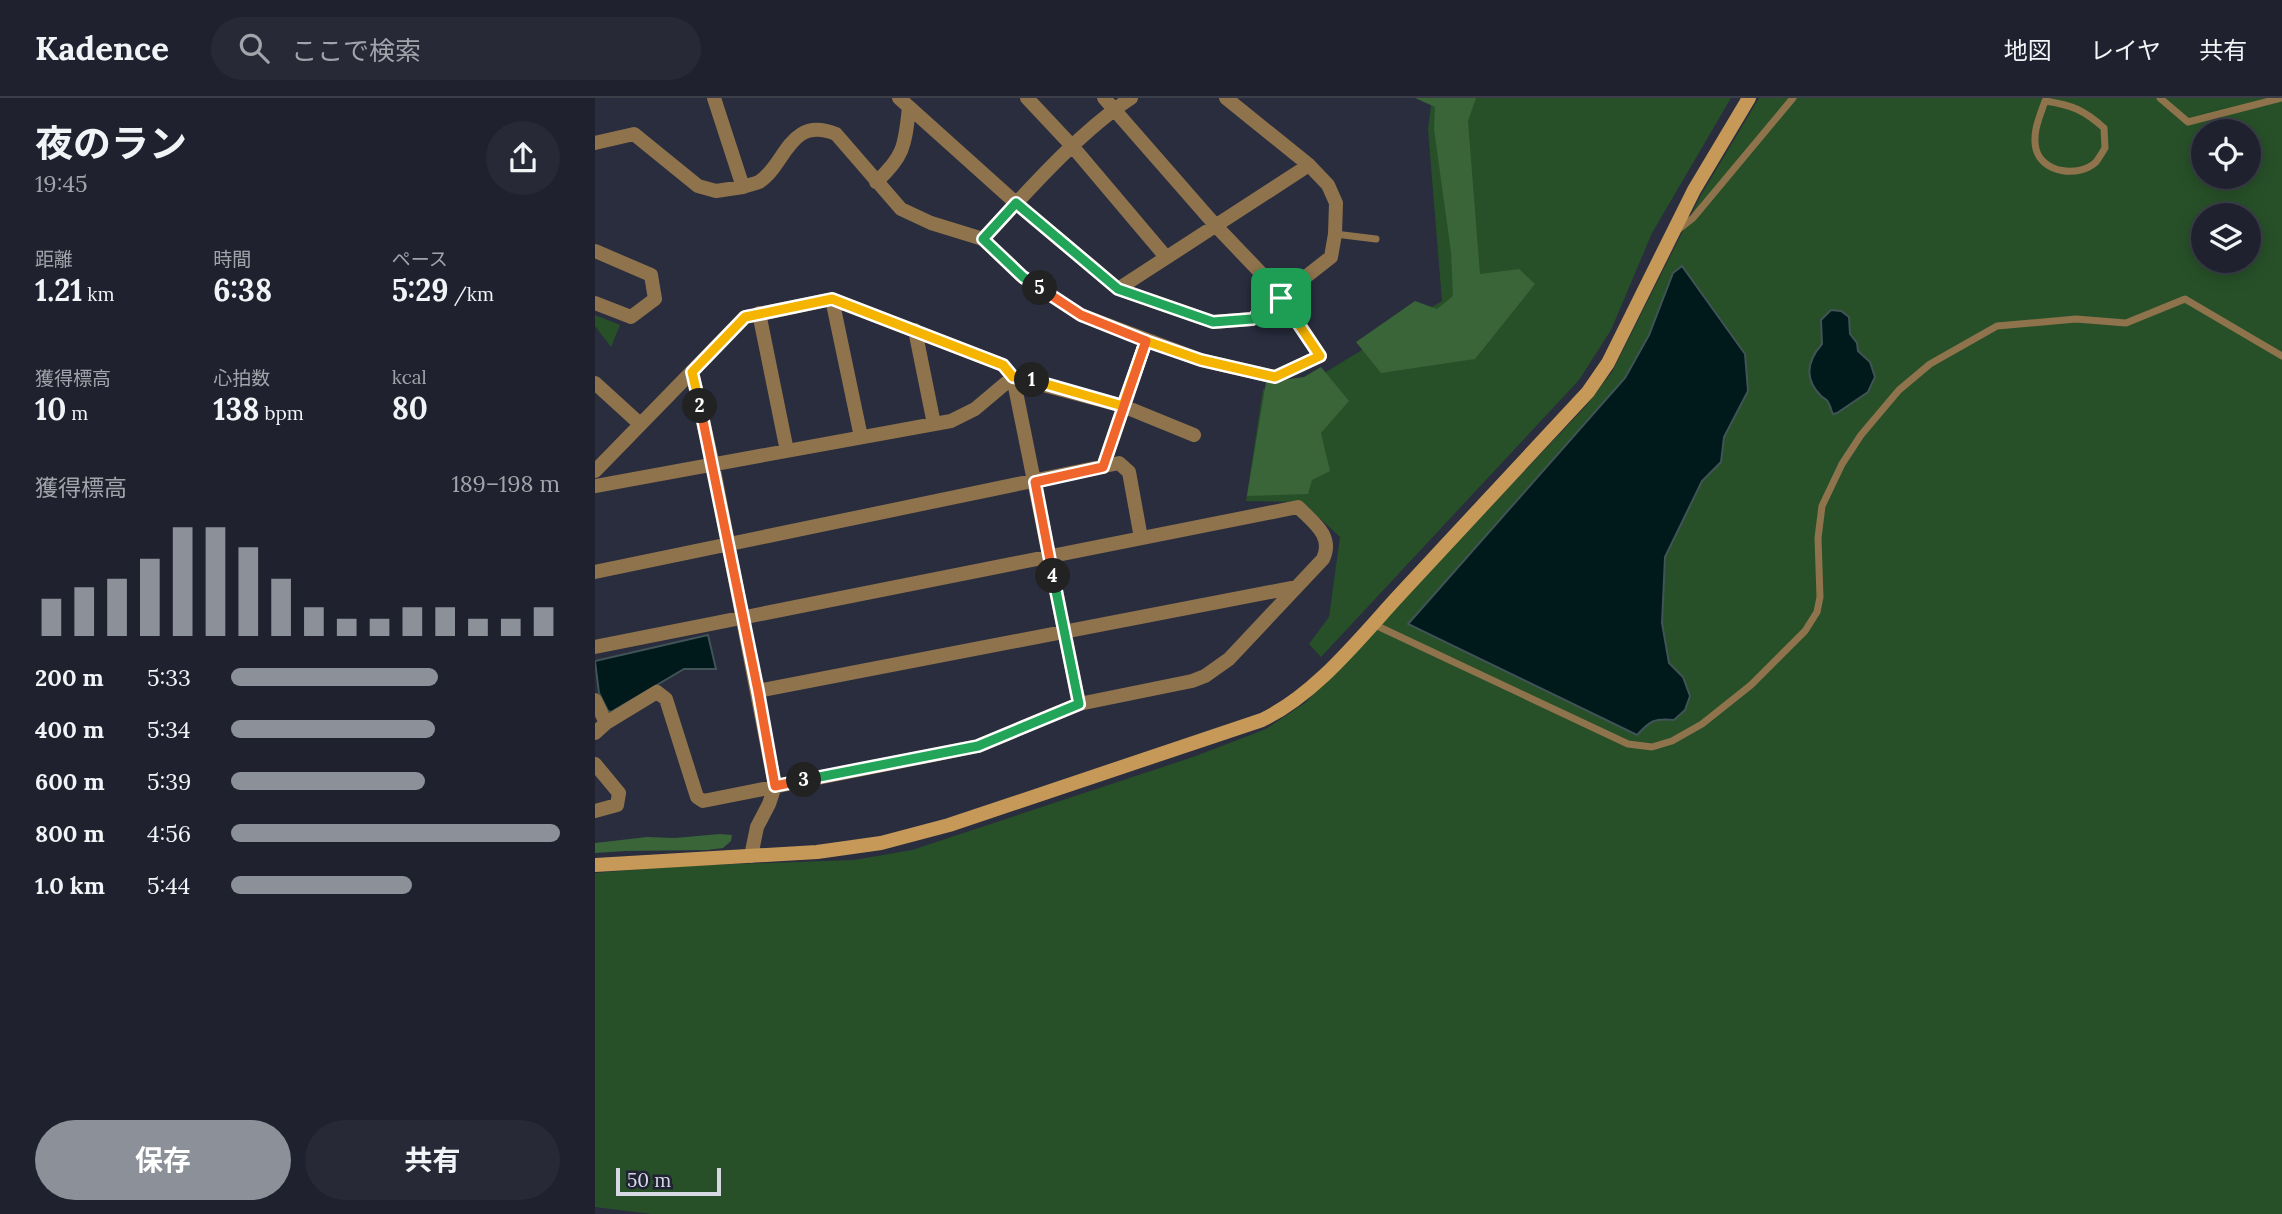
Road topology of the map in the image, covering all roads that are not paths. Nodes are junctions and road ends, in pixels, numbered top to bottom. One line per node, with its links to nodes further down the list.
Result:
1 (714, 98): 16 (street)
2 (1027, 98): 13 (street)
3 (1131, 98): 11 (street)
4 (1226, 98): 14 (street)
5 (1749, 98): 20 (street)
6 (1793, 98): 20 (lane)
7 (2160, 98): 8 (lane)
8 (2281, 98)
9 (2044, 99): 9 (lane)
10 (904, 103): 15 (street); 17 (street)
11 (1109, 104): 13 (street); 18 (street)
12 (595, 143): 16 (street)
13 (1073, 147): 17 (street); 24 (street)
14 (1309, 165): 18 (street); 19 (street)
15 (876, 182): 16 (street); 21 (street)
16 (743, 187)
17 (1016, 203): 21 (street); 25 (street)
18 (1216, 226): 24 (street); 26 (street)
19 (1335, 234): 22 (lane); 26 (street)
20 (1669, 236): 53 (street)
21 (983, 239): 31 (street)
22 (1376, 239)
23 (595, 251): 28 (street)
24 (1166, 257): 25 (street)
25 (1118, 289): 26 (street)
26 (1281, 298): 31 (street)
27 (832, 299): 29 (street); 30 (street); 40 (street)
28 (595, 303)
29 (759, 313): 33 (street); 41 (street)
30 (915, 331): 34 (street); 38 (street)
31 (1146, 341): 36 (street)
32 (2282, 356): 53 (lane)
33 (692, 372): 37 (street); 42 (street)
34 (1013, 377): 36 (street); 38 (street); 45 (street)
35 (595, 383): 37 (street)
36 (1123, 406): 39 (street); 43 (street)
37 (640, 424): 44 (street)
38 (934, 424): 40 (street)
39 (1194, 435)
40 (861, 437): 41 (street)
41 (787, 451): 42 (street)
42 (713, 465): 46 (street); 48 (street)
43 (1103, 467): 45 (street); 47 (street)
44 (595, 471)
45 (1035, 482): 48 (street); 49 (street)
46 (595, 486)
47 (1141, 538): 49 (street); 51 (street)
48 (728, 543): 50 (street); 52 (street)
49 (1049, 556): 52 (street); 54 (street)
50 (595, 572)
51 (1296, 587): 54 (street); 58 (street)
52 (743, 618): 55 (street); 56 (street)
53 (1373, 624): 64 (street)
54 (1065, 631): 56 (street); 58 (street)
55 (595, 647)
56 (758, 691): 62 (street)
57 (595, 700): 59 (street)
58 (1079, 704): 62 (street)
59 (606, 723): 60 (street); 62 (street)
60 (595, 733)
61 (595, 764): 63 (street)
62 (775, 786): 64 (street)
63 (595, 811)
64 (751, 856): 65 (street)
65 (595, 865)

